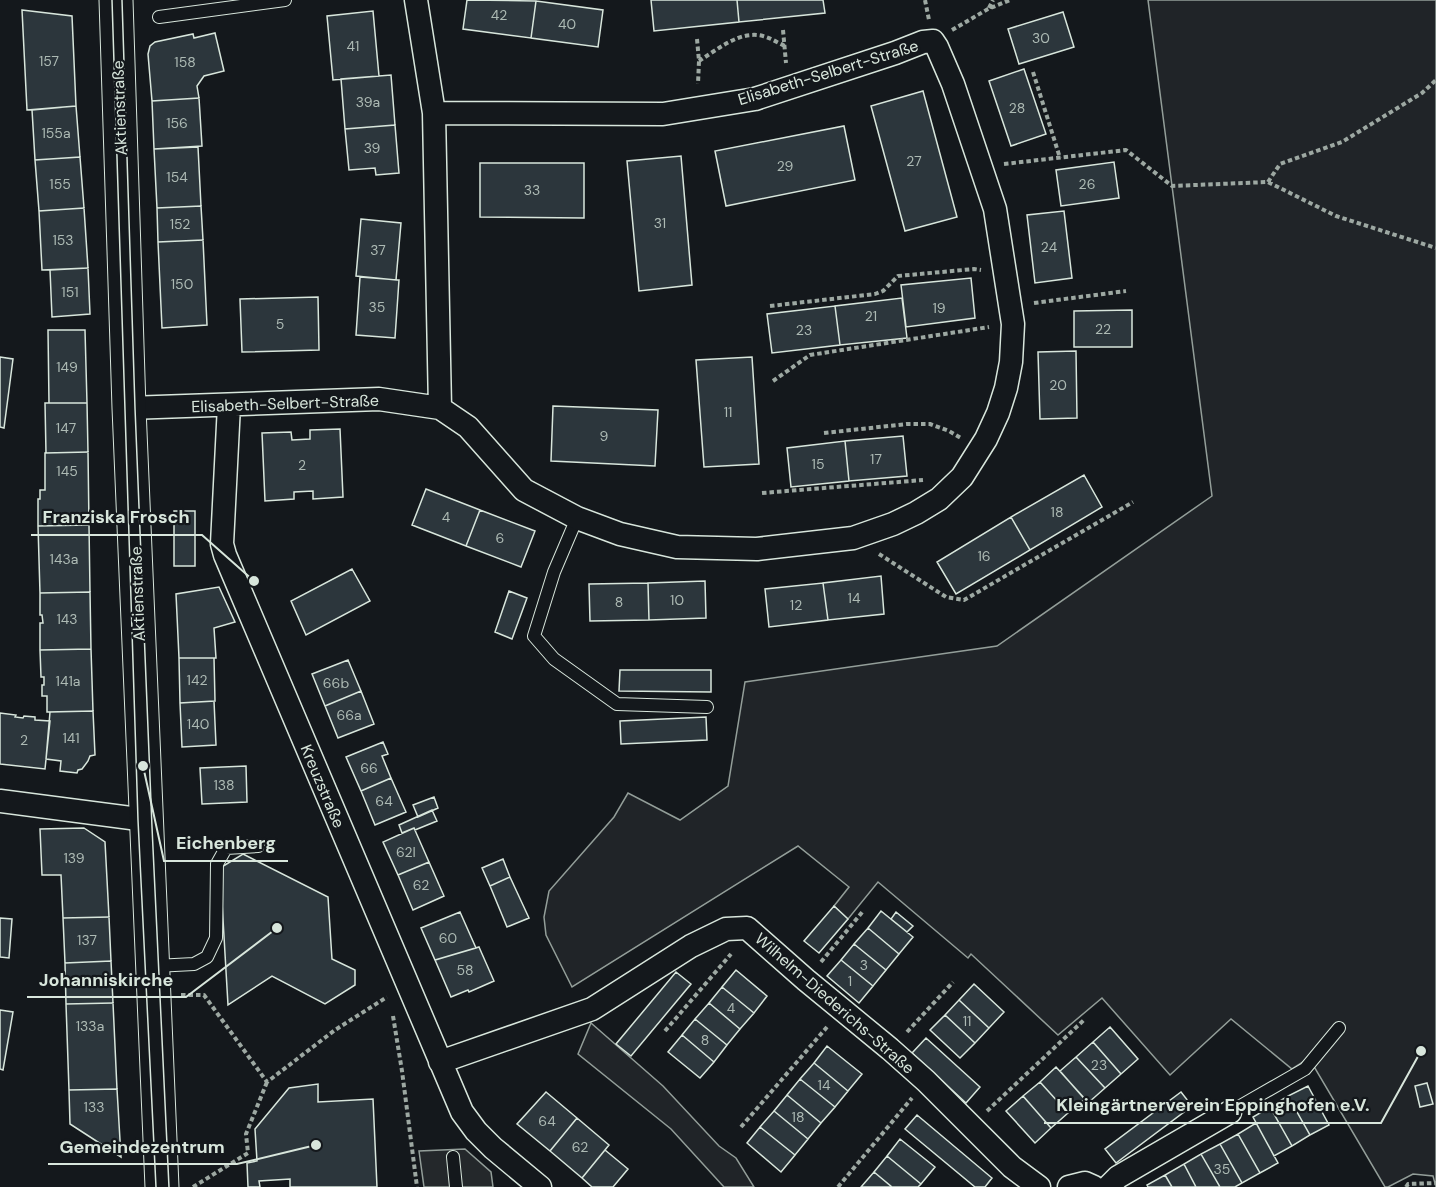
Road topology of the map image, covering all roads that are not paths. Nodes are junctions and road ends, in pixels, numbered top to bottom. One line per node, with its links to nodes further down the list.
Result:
1 (116, 0): 7 (main road, Aktienstraße)
2 (285, 0): 4 (lane)
3 (416, 0): 5 (street)
4 (159, 17)
5 (434, 113): 8 (street); 9 (street, Elisabeth-Selbert-Straße)
6 (229, 405): 7 (street, Elisabeth-Selbert-Straße); 8 (street, Elisabeth-Selbert-Straße); 16 (street, Kreuzstraße)
7 (129, 408): 12 (main road, Aktienstraße)
8 (440, 408): 9 (street, Elisabeth-Selbert-Straße)
9 (577, 518): 10 (lane)
10 (707, 707)
11 (0, 801): 12 (street)
12 (146, 820): 14 (main road, Aktienstraße)
13 (258, 846): 14 (lane)
14 (153, 981): 19 (main road, Aktienstraße)
15 (1339, 1028): 17 (lane)
16 (440, 1062): 21 (street, Kreuzstraße); 22 (street, Wilhelm-Diederichs-Straße)
17 (1230, 1112): 25 (street)
18 (453, 1157): 20 (lane)
19 (162, 1187)
20 (456, 1187)
21 (540, 1187)
22 (1039, 1187)
23 (1069, 1187): 24 (street)
24 (1094, 1187)
25 (1108, 1187)

